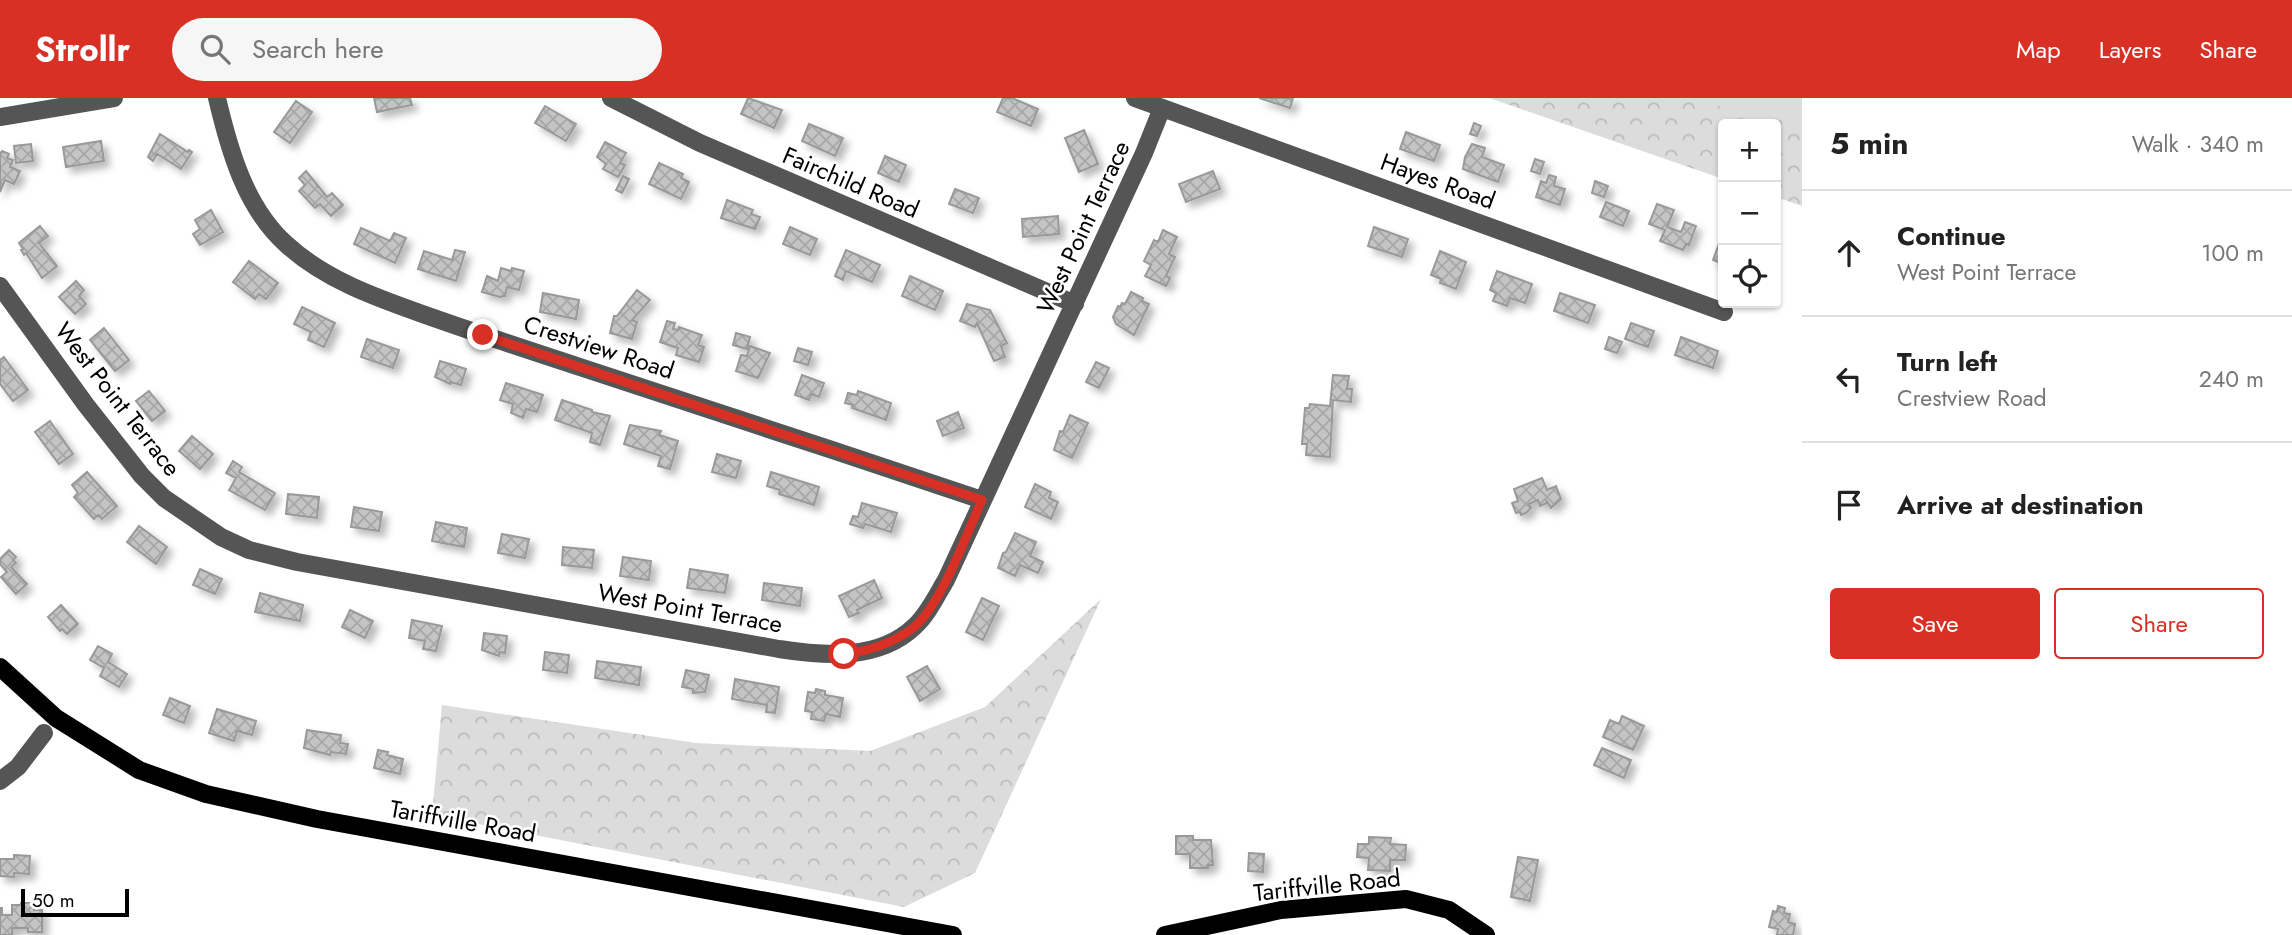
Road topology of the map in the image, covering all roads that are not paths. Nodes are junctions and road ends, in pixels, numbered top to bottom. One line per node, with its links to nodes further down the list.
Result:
1 (114, 98): 6 (street)
2 (217, 98): 10 (street, Crestview Road)
3 (611, 98): 8 (street, Fairchild Road)
4 (1135, 98): 5 (street, Hayes Road)
5 (1162, 108): 8 (street, West Point Terrace); 9 (street, Hayes Road)
6 (0, 117)
7 (0, 286): 10 (street, West Point Terrace)
8 (1075, 304): 10 (street, West Point Terrace)
9 (1724, 312)
10 (982, 500)
11 (0, 667): 14 (main road, Tariffville Road)
12 (44, 733): 13 (street)
13 (0, 780)
14 (953, 935)
15 (1165, 935): 16 (main road, Tariffville Road)
16 (1486, 935)

